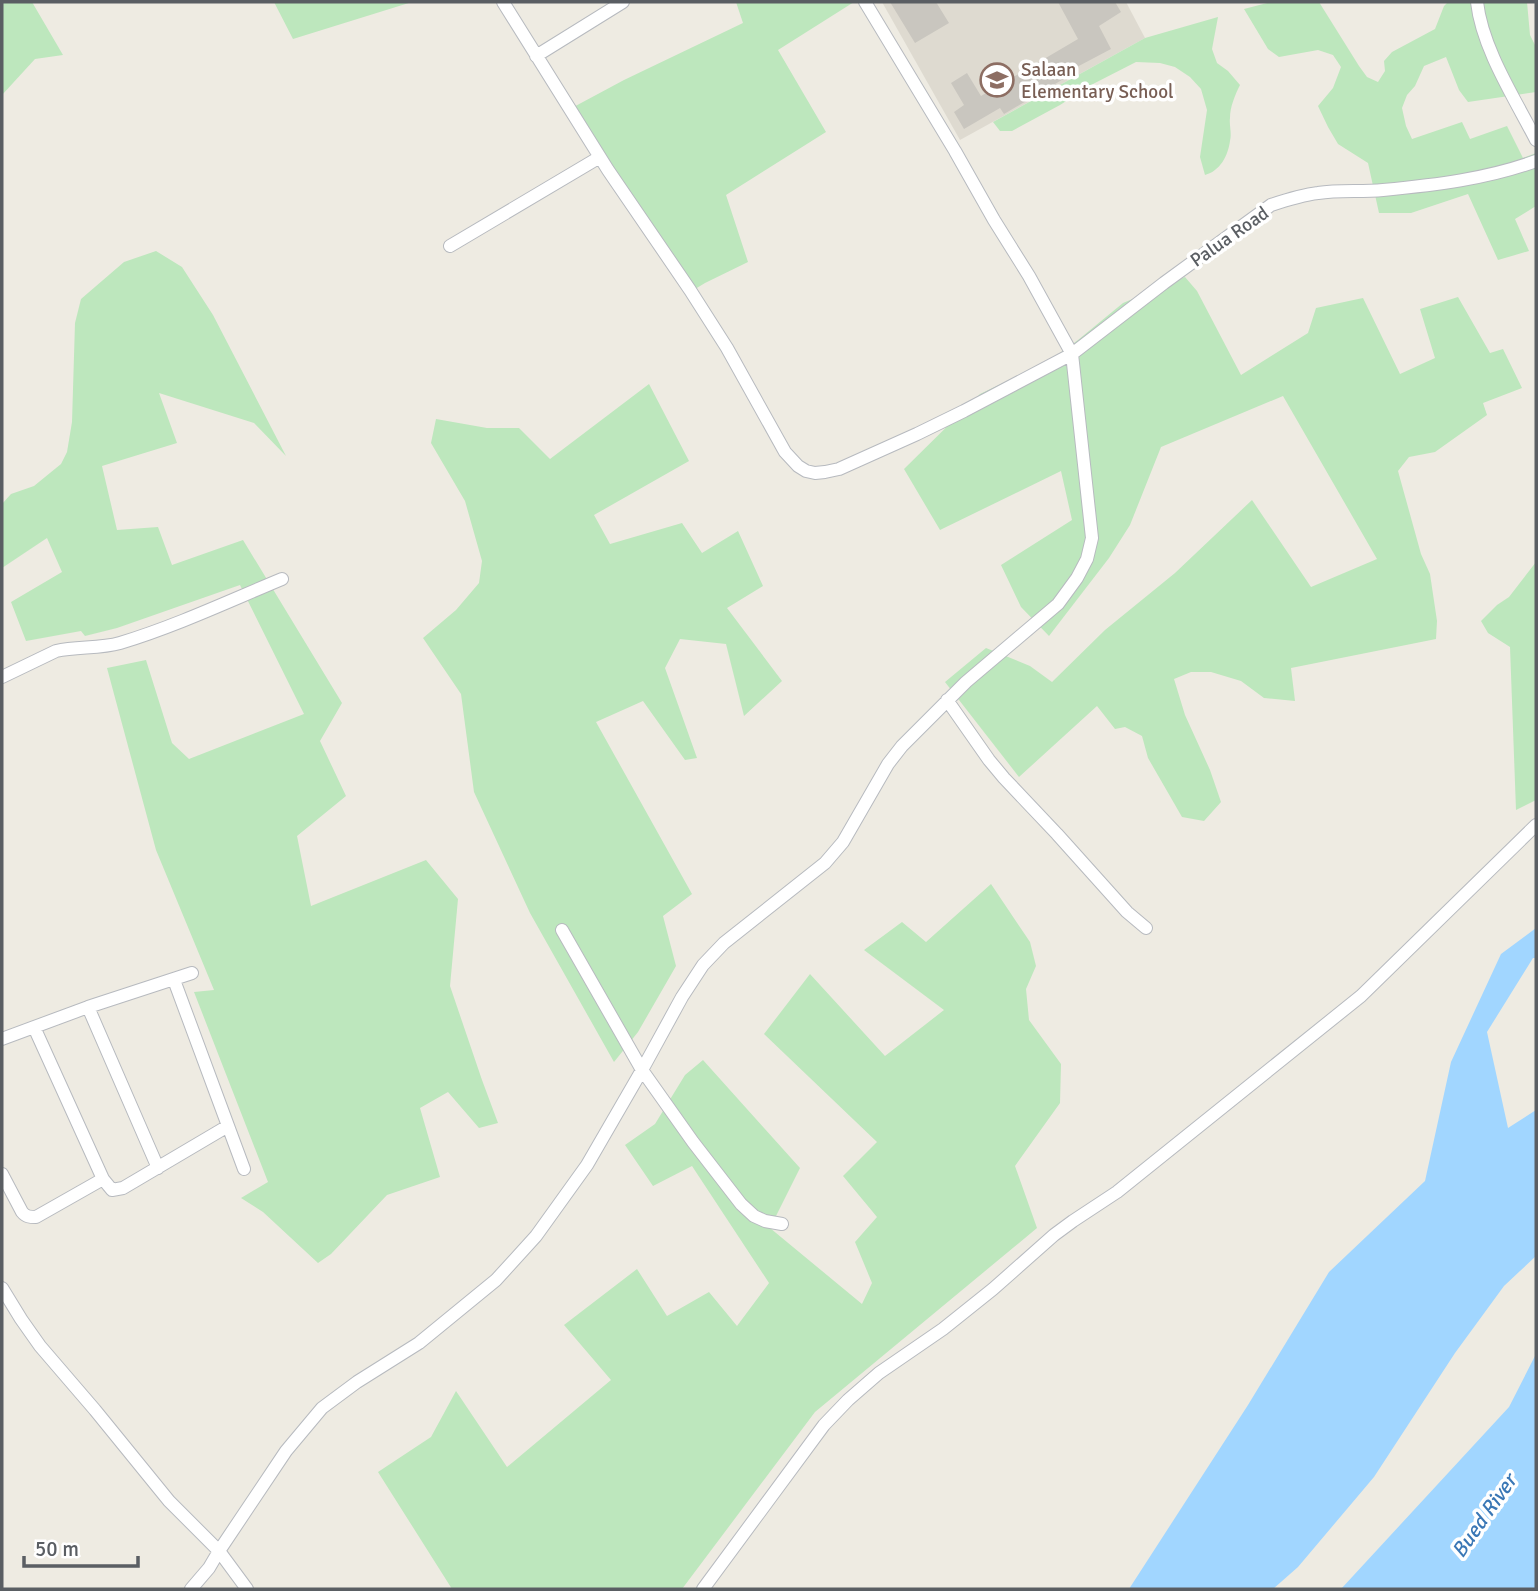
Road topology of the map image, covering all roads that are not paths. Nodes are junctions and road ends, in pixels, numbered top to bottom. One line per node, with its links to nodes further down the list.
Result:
1 (503, 2): 5 (street, Palua Road)
2 (623, 2): 5 (street)
3 (865, 2): 10 (street)
4 (1477, 2): 6 (street)
5 (536, 56): 7 (street, Palua Road)
6 (1536, 140)
7 (600, 157): 9 (street); 10 (street, Palua Road)
8 (1536, 161): 10 (street, Palua Road)
9 (450, 246)
10 (1072, 354): 13 (street)
11 (282, 579): 12 (street)
12 (2, 677)
13 (947, 700): 15 (street); 22 (street)
14 (1536, 825): 33 (street)
15 (1146, 928)
16 (562, 930): 22 (street)
17 (192, 973): 18 (street)
18 (174, 980): 19 (street); 23 (street)
19 (88, 1007): 20 (street); 24 (street)
20 (34, 1027): 21 (street); 27 (street)
21 (2, 1040)
22 (642, 1070): 28 (street); 30 (street)
23 (228, 1126): 24 (street); 25 (street)
24 (158, 1168): 27 (street)
25 (244, 1169)
26 (2, 1174): 27 (street)
27 (103, 1179)
28 (782, 1224)
29 (2, 1288): 30 (street)
30 (219, 1551): 31 (street); 32 (street)
31 (191, 1589)
32 (247, 1589)
33 (703, 1589)

